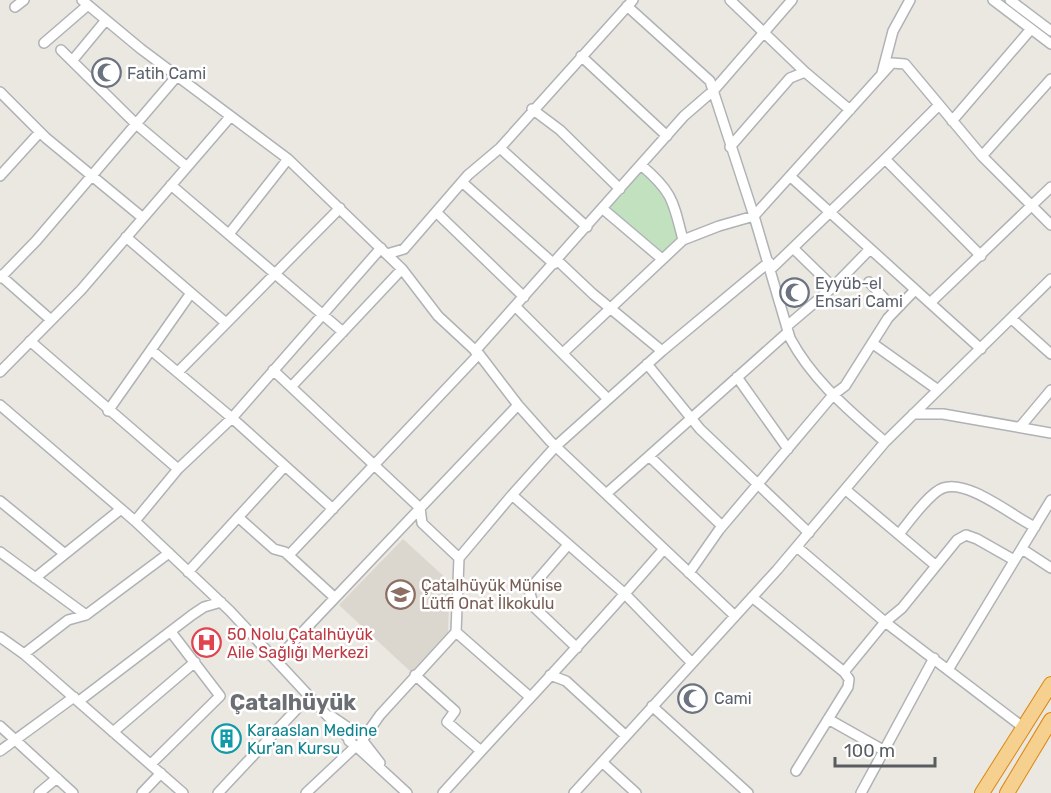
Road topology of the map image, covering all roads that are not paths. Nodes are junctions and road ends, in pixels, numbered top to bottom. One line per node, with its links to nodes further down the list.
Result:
1 (24, 0): 9 (street)
2 (730, 0): 13 (street)
3 (792, 0): 13 (street)
4 (910, 0): 20 (street)
5 (993, 0): 11 (street)
6 (1010, 0): 12 (street)
7 (85, 2): 10 (street); 14 (street)
8 (630, 3): 17 (street); 23 (street)
9 (15, 7)
10 (106, 20): 18 (street); 21 (street)
11 (1031, 29): 15 (street); 29 (street)
12 (1051, 32)
13 (766, 33): 19 (street); 23 (street)
14 (44, 43)
15 (1051, 44)
16 (61, 50): 18 (street)
17 (581, 56): 26 (street); 32 (street)
18 (72, 61): 30 (street)
19 (805, 72): 27 (street); 33 (street)
20 (882, 74): 25 (street); 27 (street)
21 (177, 76): 28 (street); 30 (street)
22 (1051, 79): 35 (street)
23 (714, 90): 32 (street); 33 (street)
24 (0, 92): 31 (street)
25 (939, 106): 29 (street); 37 (street)
26 (532, 109): 34 (street); 46 (street)
27 (850, 110): 42 (street)
28 (230, 117): 36 (street); 39 (street)
29 (952, 121): 35 (street)
30 (136, 124): 39 (street); 41 (street)
31 (40, 132): 40 (street); 41 (street)
32 (667, 136): 38 (street)
33 (730, 147): 52 (street)
34 (500, 148): 43 (street); 55 (street)
35 (982, 156): 47 (street)
36 (288, 159): 48 (street); 56 (street)
37 (885, 159): 51 (street); 62 (street)
38 (641, 165): 46 (street); 58 (street)
39 (187, 167): 44 (street)
40 (0, 176)
41 (92, 177): 53 (street); 68 (street)
42 (790, 177): 51 (street); 52 (street)
43 (462, 182): 50 (street); 64 (street)
44 (171, 185): 53 (street); 56 (street)
45 (1051, 187): 47 (street)
46 (621, 189): 49 (street)
47 (1032, 206): 54 (street); 62 (street)
48 (340, 208): 61 (street); 67 (street)
49 (603, 209): 55 (street); 63 (street)
50 (436, 212): 61 (street); 74 (street)
51 (831, 213): 59 (street); 60 (street)
52 (754, 216): 58 (street); 65 (street)
53 (143, 218): 57 (street)
54 (1051, 225)
55 (586, 227): 64 (street)
56 (229, 234): 67 (street)
57 (126, 237): 73 (street); 81 (street)
58 (683, 240): 63 (street)
59 (792, 248): 65 (street); 71 (street)
60 (870, 249): 71 (street); 72 (street)
61 (384, 251): 66 (street); 79 (street)
62 (981, 256): 75 (street)
63 (662, 260): 77 (street)
64 (556, 262): 74 (street); 77 (street)
65 (770, 265): 83 (street); 89 (street)
66 (402, 269): 84 (street); 91 (street)
67 (275, 273): 79 (street); 82 (street)
68 (1, 276): 81 (street)
69 (1051, 279): 80 (street)
70 (869, 282): 78 (street)
71 (833, 287): 83 (street)
72 (915, 290): 75 (street); 78 (street)
73 (191, 293): 82 (street); 88 (street)
74 (524, 297): 76 (street)
75 (930, 303): 87 (street)
76 (516, 307): 90 (street); 91 (street)
77 (610, 308): 89 (street); 90 (street)
78 (895, 310): 86 (street)
79 (322, 313): 84 (street); 94 (street)
80 (1012, 319): 87 (street); 92 (street)
81 (51, 320): 85 (street)
82 (226, 323): 96 (street)
83 (788, 329): 97 (street); 101 (street)
84 (343, 332): 98 (street)
85 (30, 341): 95 (street); 105 (street)
86 (872, 343): 99 (street); 101 (street)
87 (981, 349): 99 (street)
88 (151, 350): 96 (street); 105 (street)
89 (662, 351): 93 (street)
90 (564, 352): 102 (street)
91 (477, 353): 104 (street); 115 (street)
92 (1051, 354)
93 (647, 364): 102 (street); 107 (street)
94 (273, 370): 98 (street); 108 (street)
95 (0, 372)
96 (178, 372): 108 (street)
97 (737, 377): 107 (street); 113 (street)
98 (291, 387): 115 (street)
99 (938, 390): 106 (street)
100 (1051, 390): 109 (street)
101 (833, 395): 111 (street); 113 (street)
102 (608, 399): 112 (street)
103 (0, 405): 125 (street)
104 (518, 405): 112 (street); 124 (street)
105 (108, 411): 117 (street)
106 (913, 414): 109 (street); 111 (street)
107 (691, 417): 114 (street); 118 (street)
108 (232, 418): 116 (street); 117 (street)
109 (1020, 427): 110 (street)
110 (1051, 433)
111 (885, 442): 119 (street)
112 (556, 446): 120 (street); 121 (street)
113 (788, 448): 118 (street)
114 (649, 456): 120 (street); 129 (street)
115 (374, 465): 124 (street); 126 (street)
116 (285, 466): 126 (street); 127 (street)
117 (178, 469): 128 (street)
118 (757, 485): 129 (street); 131 (street)
119 (846, 490): 131 (street); 132 (street)
120 (606, 494): 135 (street)
121 (512, 495): 133 (street); 141 (street)
122 (1051, 500): 130 (street)
123 (0, 501): 139 (street)
124 (420, 508): 141 (street); 149 (street)
125 (122, 509): 128 (street); 139 (street)
126 (333, 509): 140 (street)
127 (238, 517): 140 (street); 145 (street)
128 (135, 521): 138 (street)
129 (722, 526): 146 (street)
130 (1035, 527): 132 (street); 136 (street)
131 (809, 533): 134 (street)
132 (898, 534): 143 (street)
133 (567, 546): 148 (street); 158 (street)
134 (797, 547): 150 (street); 154 (street)
135 (663, 549): 146 (street); 148 (street)
136 (1022, 549): 142 (street); 144 (street)
137 (0, 552): 147 (street)
138 (169, 553): 145 (street); 152 (street)
139 (65, 554): 147 (street)
140 (288, 555): 149 (street)
141 (459, 558): 156 (street)
142 (1014, 560): 143 (street); 164 (street)
143 (935, 565): 154 (street)
144 (1051, 568)
145 (188, 572): 151 (street)
146 (689, 573): 153 (street)
147 (35, 578): 152 (street)
148 (625, 594): 158 (street); 163 (street)
149 (334, 597): 161 (street)
150 (752, 597): 153 (street); 165 (street)
151 (220, 602): 155 (street); 161 (street)
152 (86, 615): 159 (street)
153 (735, 616): 163 (street)
154 (885, 622): 160 (street); 165 (street)
155 (171, 632): 162 (street); 171 (street)
156 (456, 632): 166 (street); 170 (street)
157 (0, 637): 159 (street)
158 (577, 648): 167 (street)
159 (24, 654): 171 (street)
160 (934, 658): 164 (street); 181 (street)
161 (276, 660): 169 (street)
162 (195, 662): 177 (street); 185 (street)
163 (691, 662): 172 (street)
164 (948, 670): 176 (street)
165 (844, 672): 173 (street)
166 (416, 675): 180 (street); 183 (street)
167 (550, 675): 170 (street); 178 (street)
168 (1051, 684): 176 (highway)
169 (309, 696): 180 (street); 193 (street)
170 (530, 697): 183 (street)
171 (77, 699): 177 (street); 179 (street)
172 (652, 706): 178 (street); 199 (street)
173 (828, 719): 181 (street); 186 (street)
174 (1051, 720): 202 (highway)
175 (0, 726): 179 (street)
176 (1024, 728): 201 (highway)
177 (114, 732): 185 (street)
178 (626, 736): 184 (street)
179 (16, 739): 182 (street); 188 (street)
180 (356, 740): 194 (street); 195 (street)
181 (883, 750): 200 (street)
182 (0, 751)
183 (481, 751): 196 (street)
184 (602, 762): 197 (street); 198 (street)
185 (151, 764): 187 (street)
186 (796, 771)
187 (161, 773): 191 (street); 192 (street)
188 (57, 778): 189 (street); 190 (street)
189 (39, 793)
190 (73, 793)
191 (142, 793)
192 (183, 793)
193 (218, 793)
194 (306, 793)
195 (407, 793)
196 (443, 793)
197 (574, 793)
198 (636, 793)
199 (748, 793)
200 (861, 793)
201 (982, 793)
202 (1007, 793)

